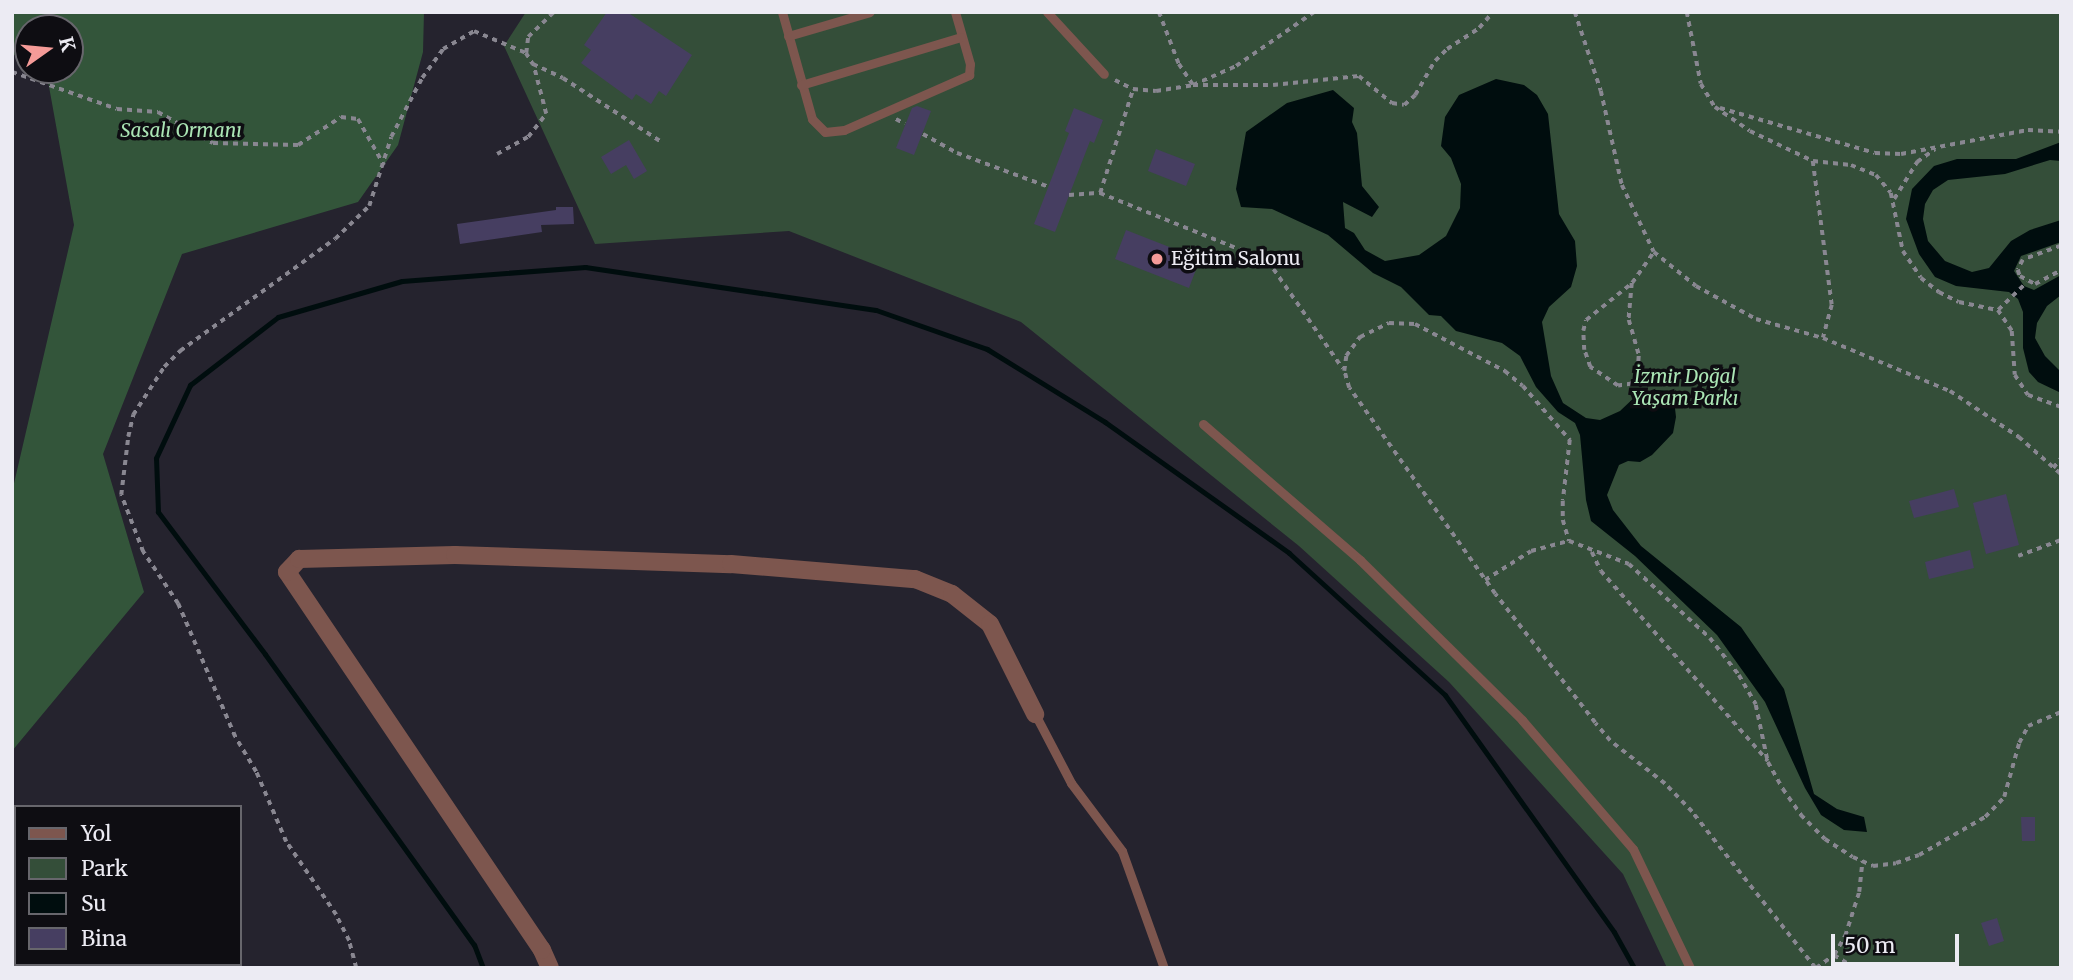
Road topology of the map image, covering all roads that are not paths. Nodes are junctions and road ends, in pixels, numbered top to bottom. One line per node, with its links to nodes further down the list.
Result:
1 (782, 12): 5 (lane)
2 (870, 12): 5 (lane)
3 (955, 12): 6 (lane)
4 (1047, 12): 7 (lane)
5 (788, 36): 8 (lane)
6 (961, 37): 8 (lane); 8 (lane)
7 (1104, 74)
8 (801, 85)
9 (1203, 424): 13 (lane)
10 (1035, 714): 11 (street); 12 (lane)
11 (550, 968)
12 (1164, 968)
13 (1690, 968)

